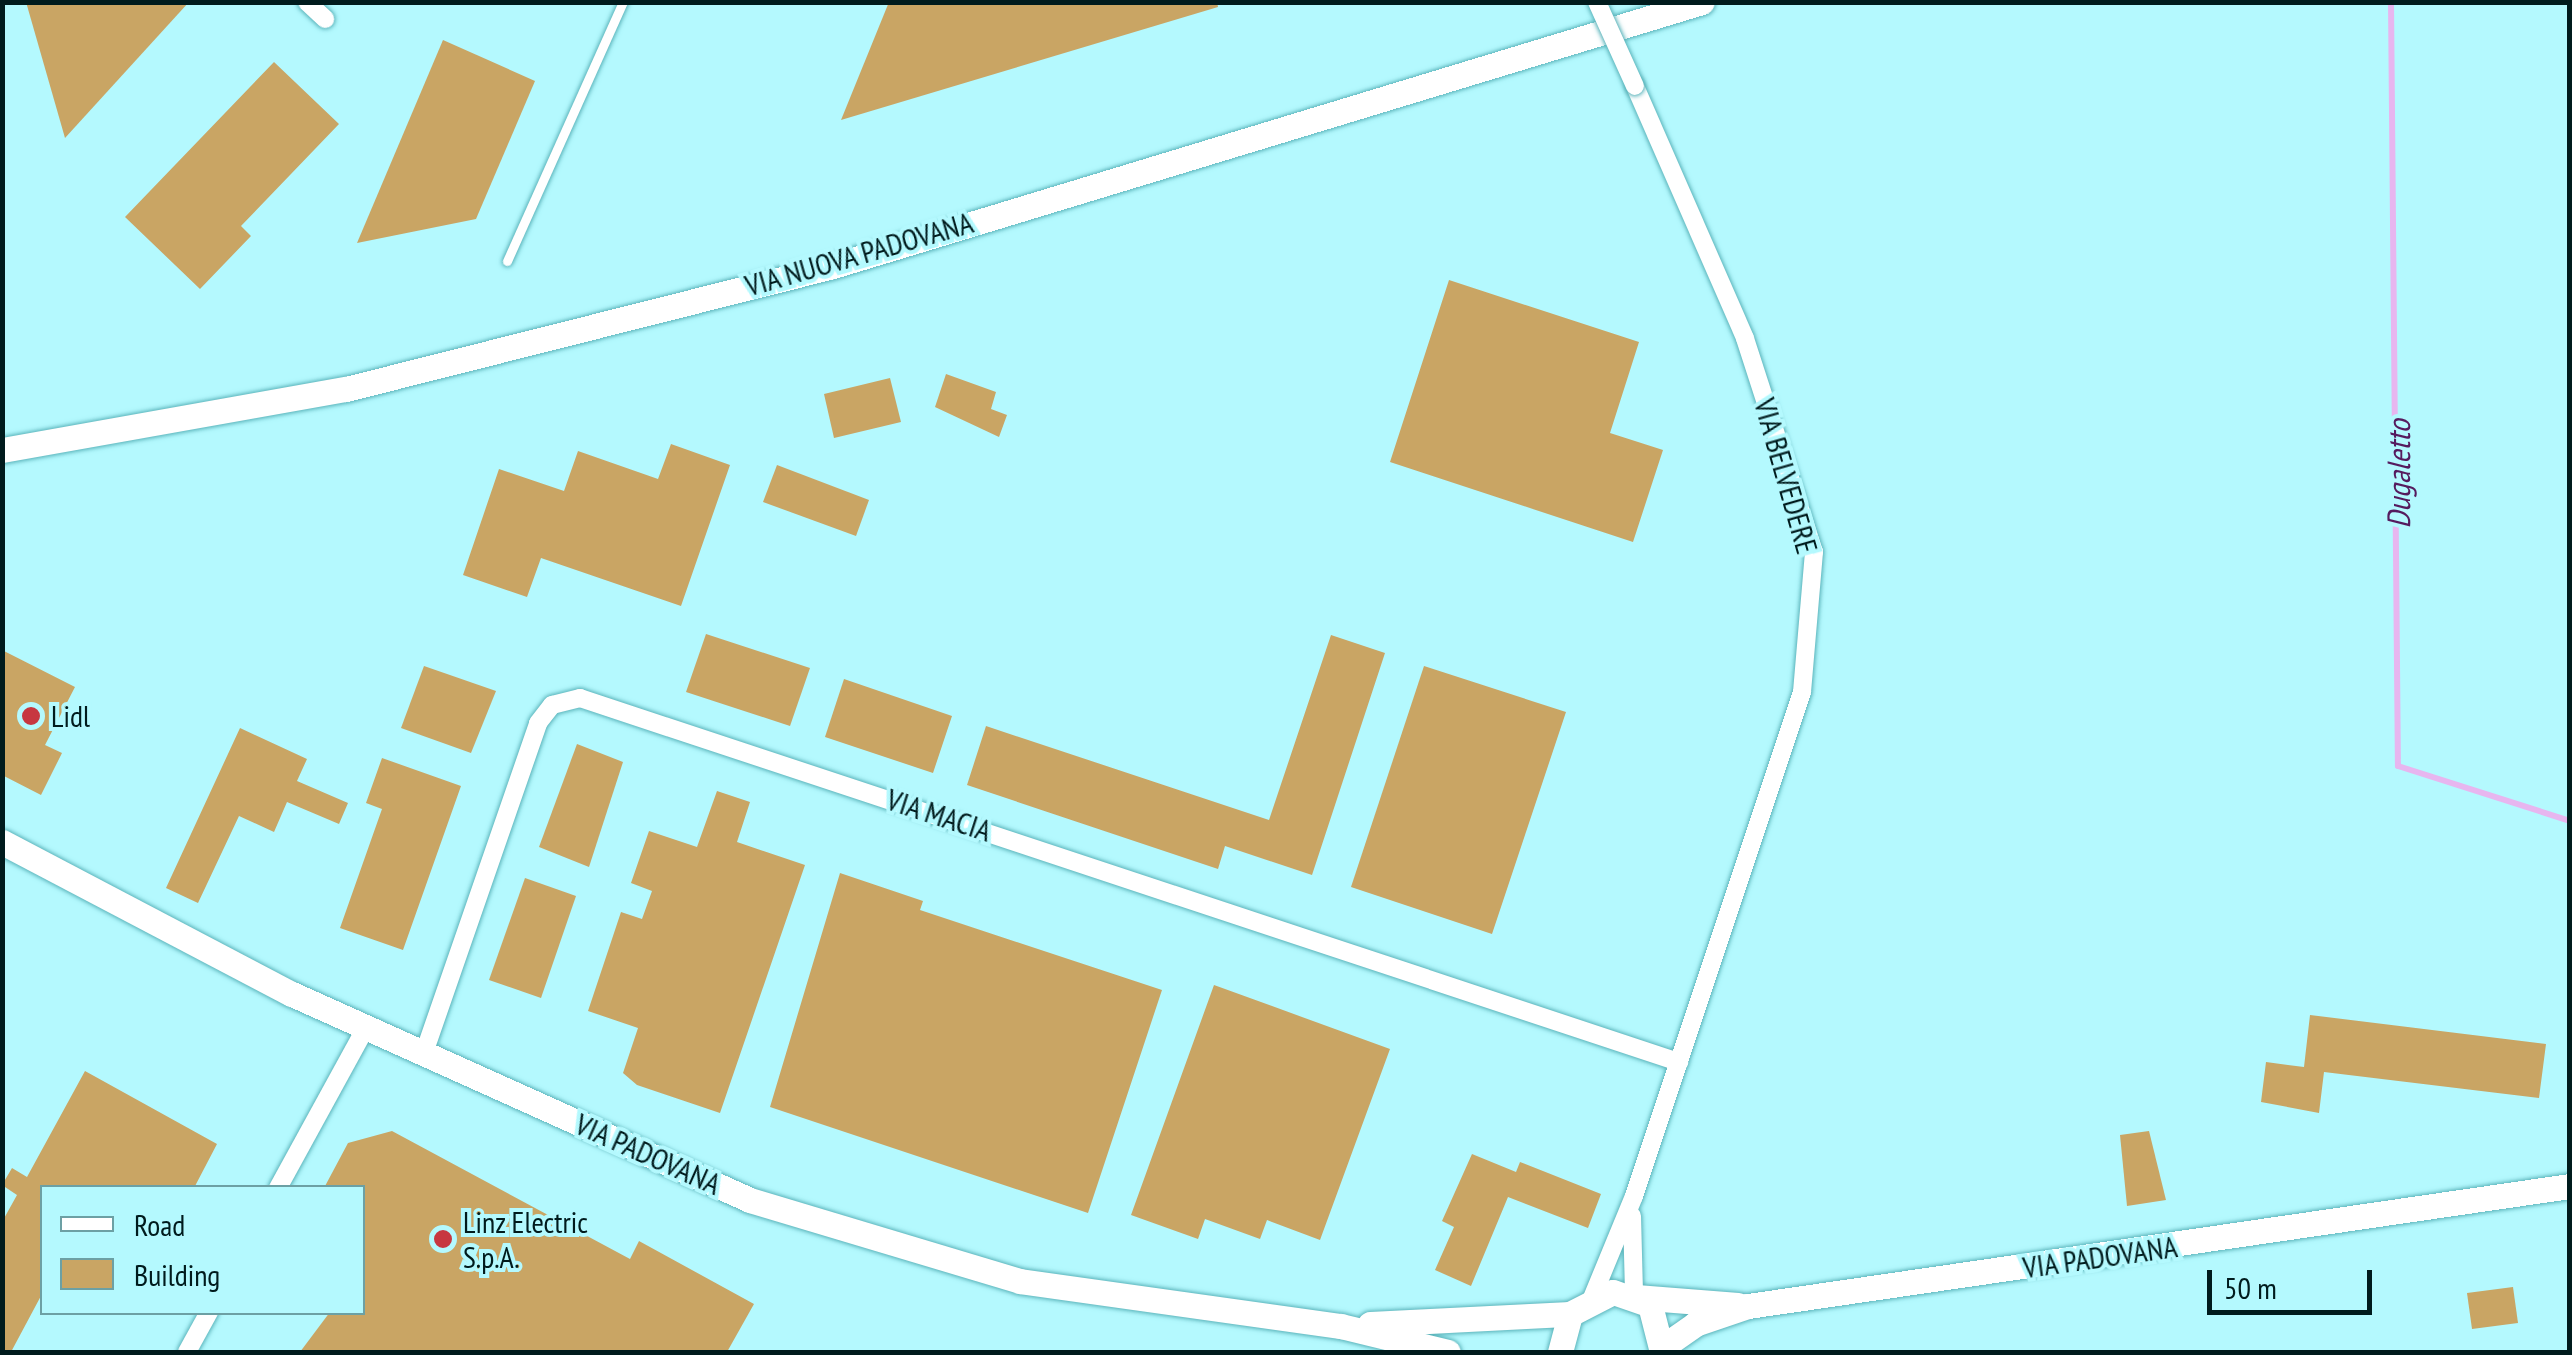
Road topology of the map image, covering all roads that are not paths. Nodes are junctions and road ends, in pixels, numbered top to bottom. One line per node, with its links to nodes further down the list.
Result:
1 (307, 2): 5 (street)
2 (624, 2): 6 (lane)
3 (1598, 2): 11 (street, VIA BELVEDERE, bridge)
4 (1702, 2): 7 (street, VIA NUOVA PADOVANA)
5 (325, 18)
6 (507, 261)
7 (2, 450)
8 (2, 842): 9 (street, VIA PADOVANA)
9 (366, 1027): 10 (street, VIA PADOVANA); 12 (street)
10 (424, 1053): 11 (street, VIA MACIA); 20 (street, VIA PADOVANA)
11 (1679, 1062): 14 (street, VIA BELVEDERE)
12 (280, 1185)
13 (2570, 1186): 17 (street, VIA PADOVANA)
14 (1634, 1196): 15 (street, VIA BELVEDERE); 16 (street, VIA BELVEDERE)
15 (1635, 1296): 16 (street, VIA PADOVANA); 17 (street, VIA PADOVANA); 21 (street, VIA PADOVANA)
16 (1592, 1298): 18 (street)
17 (1748, 1306): 21 (street, VIA PADOVANA)
18 (1570, 1314): 20 (street, VIA PADOVANA); 24 (street)
19 (207, 1315): 22 (street)
20 (1340, 1326): 23 (street, VIA PADOVANA)
21 (1663, 1349)
22 (187, 1352)
23 (1448, 1352)
24 (1560, 1352)

